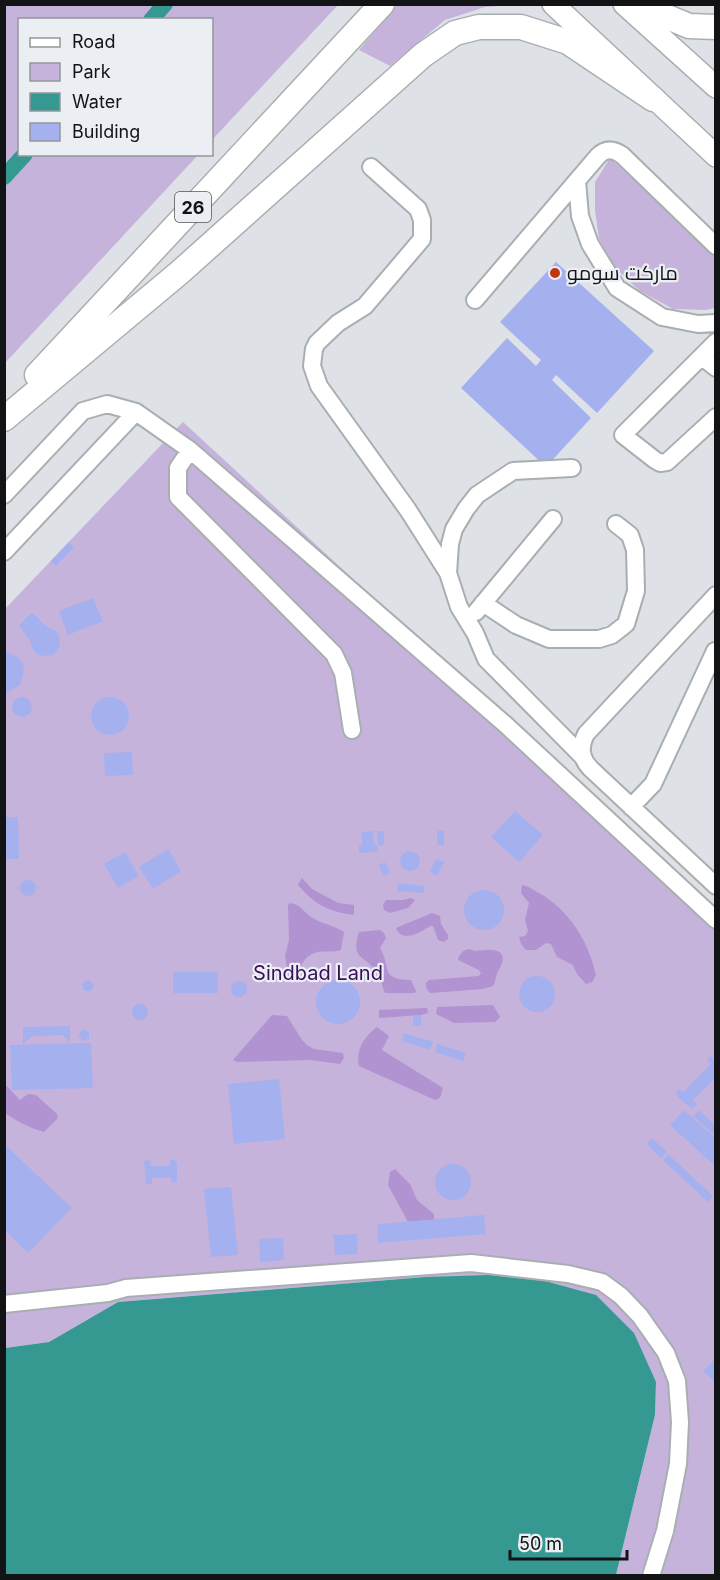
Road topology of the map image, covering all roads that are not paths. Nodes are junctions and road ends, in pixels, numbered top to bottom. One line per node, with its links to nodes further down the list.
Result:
1 (382, 4): 17 (highway, 26)
2 (624, 4): 6 (main road)
3 (636, 4): 5 (highway)
4 (557, 8): 7 (main road)
5 (716, 27)
6 (716, 87)
7 (653, 99): 8 (main road); 20 (highway)
8 (716, 156)
9 (371, 167): 27 (street)
10 (578, 181): 11 (street); 12 (street); 13 (street)
11 (716, 246)
12 (475, 300)
13 (716, 323)
14 (716, 342): 15 (street)
15 (702, 357): 16 (street); 19 (street)
16 (716, 368)
17 (4, 410)
18 (136, 412): 21 (street); 23 (street); 26 (street)
19 (716, 417)
20 (4, 419)
21 (190, 450): 32 (street); 36 (street)
22 (572, 468): 27 (street)
23 (4, 495)
24 (554, 519): 29 (street)
25 (616, 524): 29 (street)
26 (4, 552)
27 (448, 573): 30 (street)
28 (716, 595): 33 (street)
29 (483, 603): 30 (street)
30 (468, 622): 33 (street)
31 (715, 651): 34 (street)
32 (352, 730)
33 (583, 757): 34 (street)
34 (631, 807): 35 (street)
35 (716, 886)
36 (716, 920)
37 (4, 1304): 38 (street)
38 (651, 1575)

